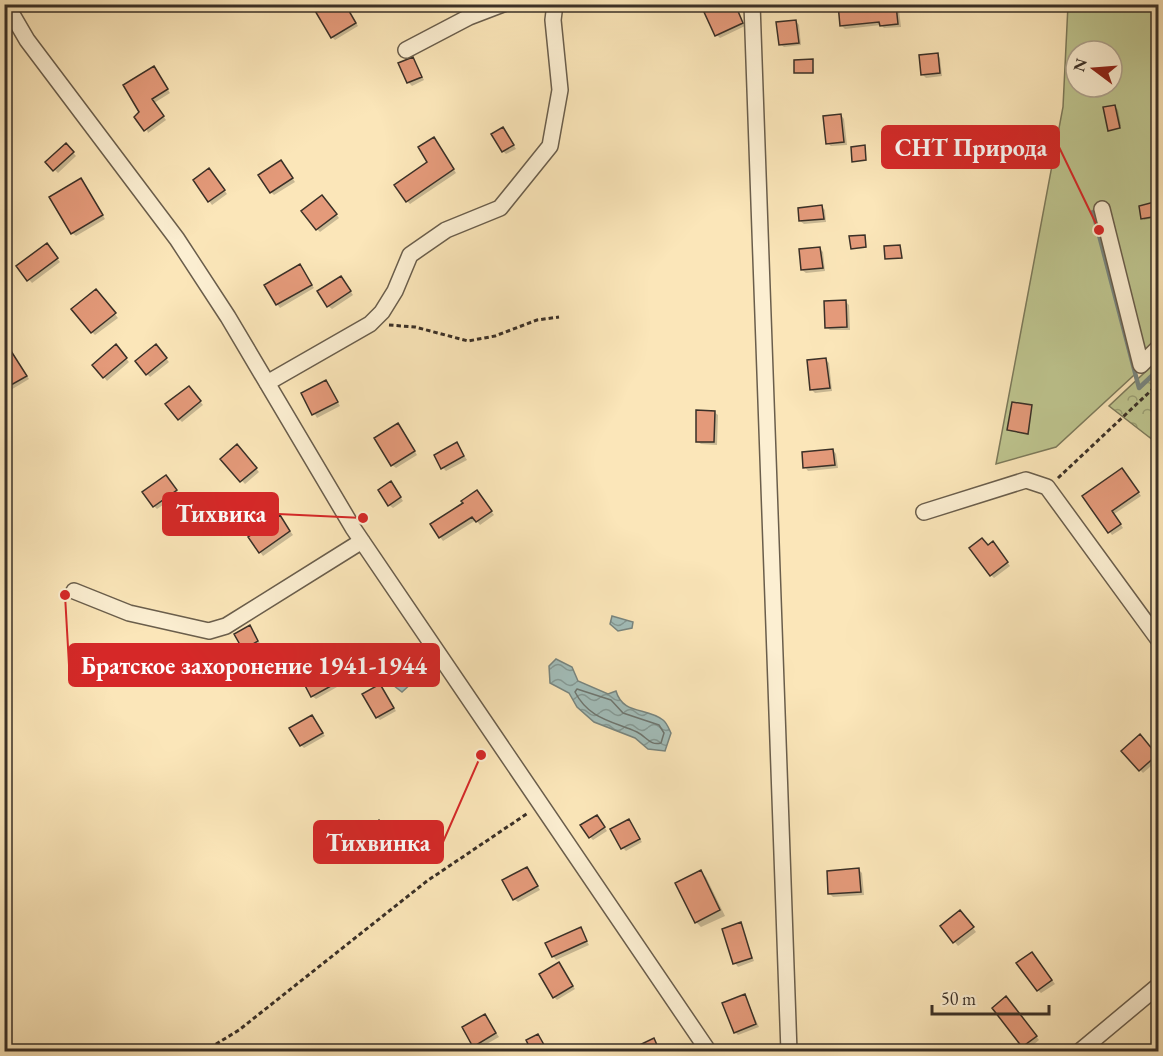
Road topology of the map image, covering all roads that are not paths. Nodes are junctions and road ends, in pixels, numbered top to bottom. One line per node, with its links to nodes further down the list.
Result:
1 (6, 4): 8 (street)
2 (503, 4): 5 (street)
3 (555, 4): 8 (street)
4 (752, 4): 15 (street)
5 (406, 50)
6 (1102, 209): 7 (street)
7 (1158, 348)
8 (267, 383): 10 (street)
9 (924, 512): 12 (street)
10 (362, 541): 11 (street); 14 (street)
11 (74, 591)
12 (1158, 639)
13 (1158, 986): 16 (street)
14 (709, 1052)
15 (789, 1052)
16 (1079, 1052)

